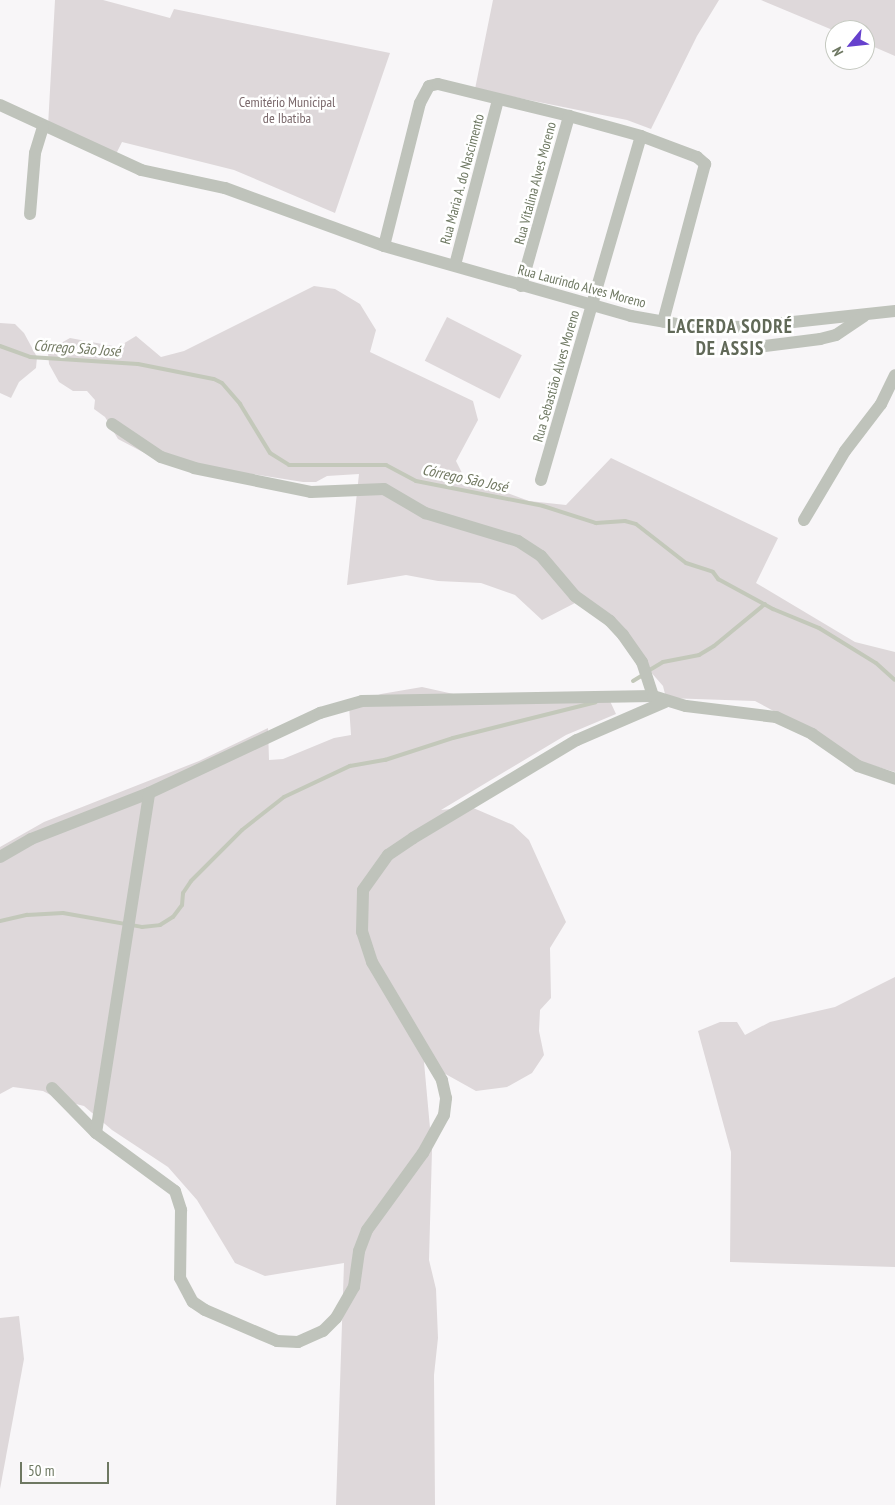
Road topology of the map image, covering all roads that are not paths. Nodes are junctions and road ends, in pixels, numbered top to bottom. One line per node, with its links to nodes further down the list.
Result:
1 (498, 100): 3 (street); 7 (street); 8 (street, Rua Maria A. do Nascimento)
2 (0, 105): 4 (street, Rua Laurindo Alves Moreno)
3 (568, 116): 5 (street); 9 (street, Rua Vitalina Alves Moreno)
4 (43, 127): 6 (street); 7 (street, Rua Laurindo Alves Moreno)
5 (641, 136): 10 (street, Rua Sebastião Alves Moreno); 13 (street)
6 (30, 214)
7 (384, 246): 8 (street, Rua Laurindo Alves Moreno)
8 (455, 266): 9 (street, Rua Laurindo Alves Moreno)
9 (521, 286): 10 (street, Rua Laurindo Alves Moreno)
10 (592, 306): 13 (street, Rua Laurindo Alves Moreno); 17 (street, Rua Sebastião Alves Moreno)
11 (895, 311): 12 (street, Rua Laurindo Alves Moreno)
12 (870, 312): 13 (street, Rua Laurindo Alves Moreno); 14 (street)
13 (663, 322)
14 (741, 349)
15 (895, 375): 18 (street)
16 (112, 424): 19 (street)
17 (541, 480)
18 (804, 520)
19 (653, 696): 20 (street); 22 (street)
20 (665, 702): 21 (street); 25 (street)
21 (895, 779)
22 (149, 793): 23 (street); 25 (street)
23 (0, 856)
24 (52, 1088): 25 (street)
25 (96, 1132)

